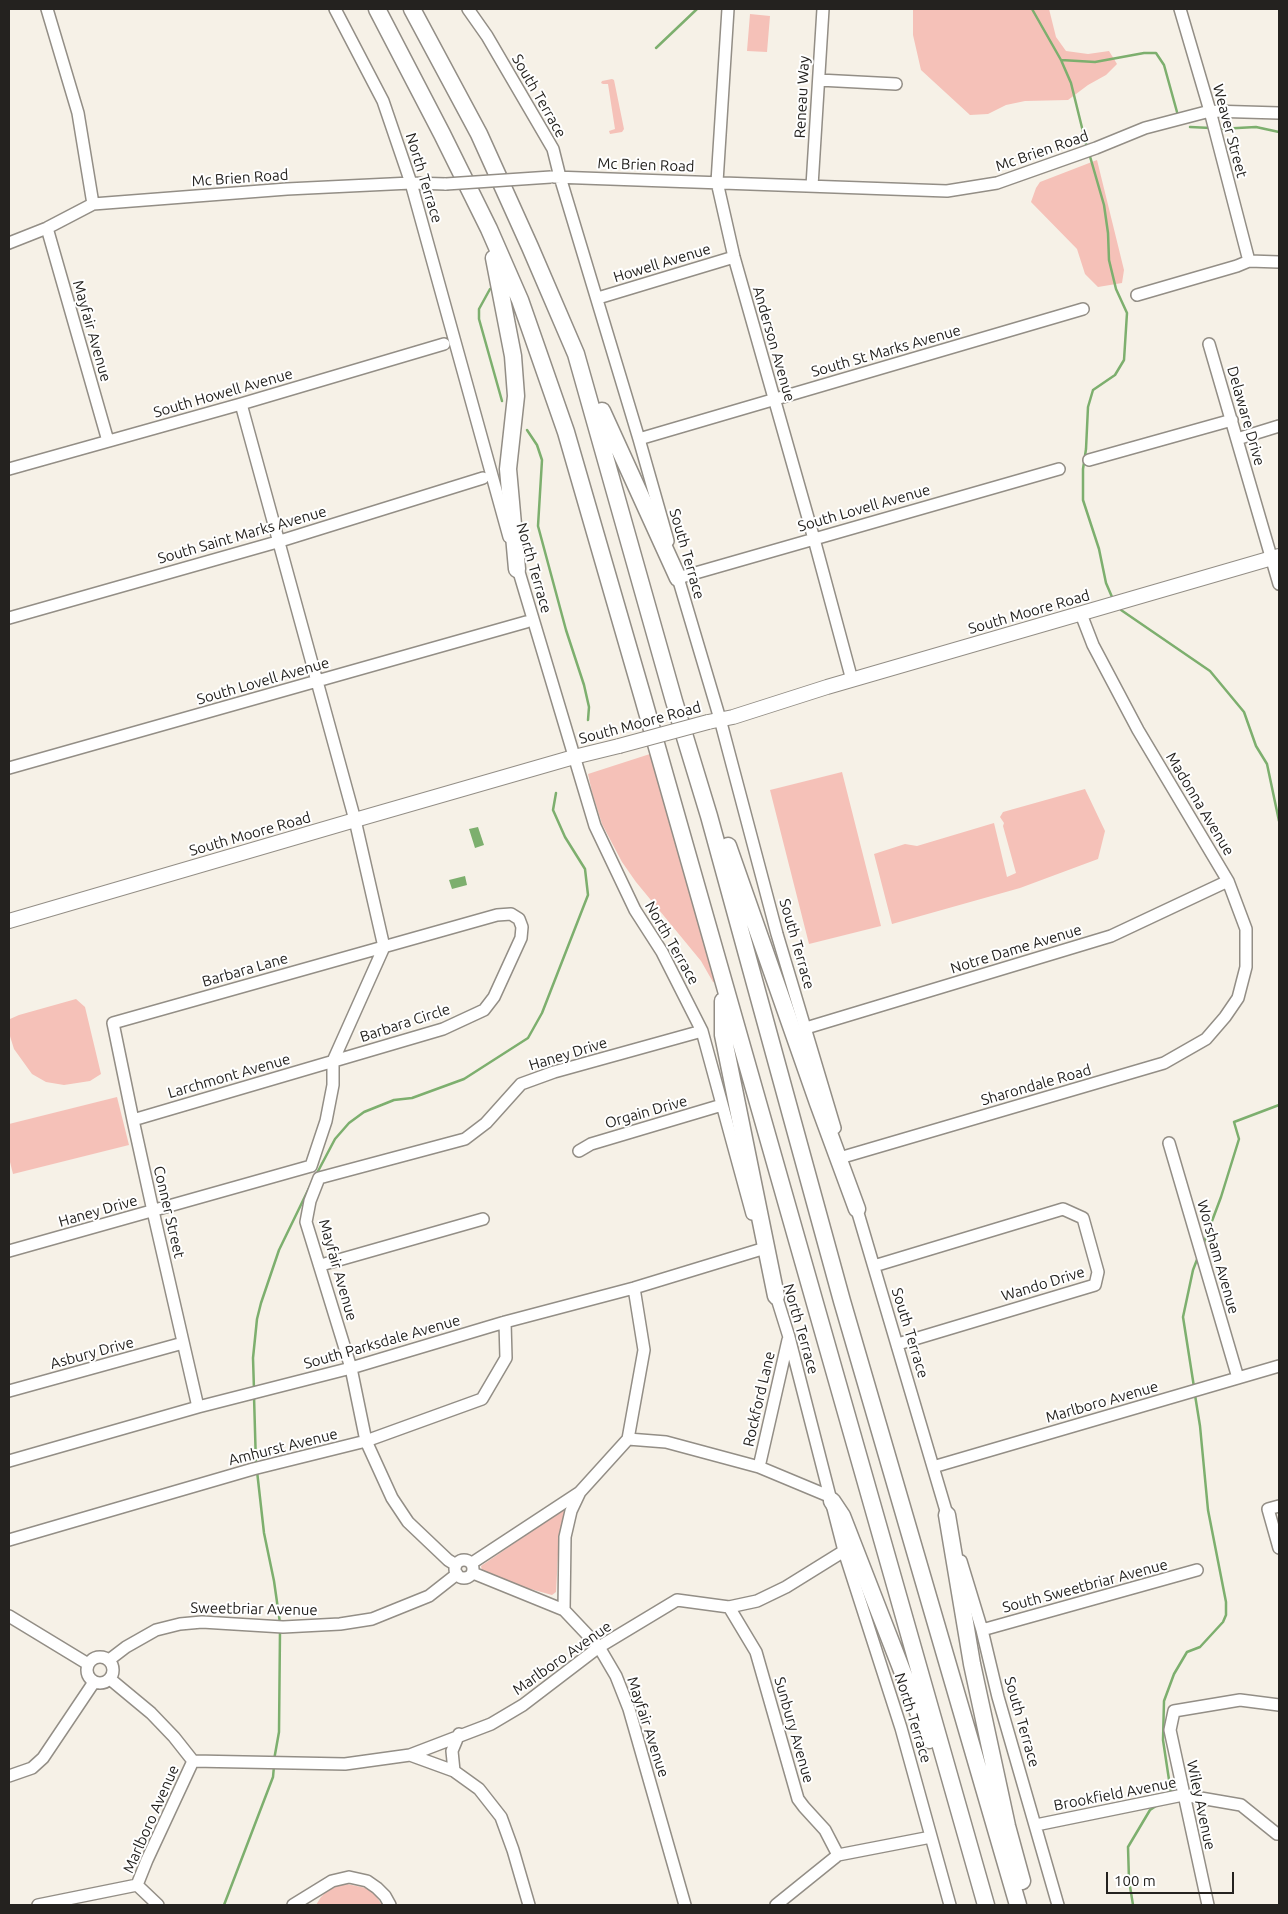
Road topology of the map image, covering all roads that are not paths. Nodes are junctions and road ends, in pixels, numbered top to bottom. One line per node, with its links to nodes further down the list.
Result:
1 (47, 9): 17 (street)
2 (334, 9): 15 (street, North Terrace)
3 (377, 9): 19 (highway)
4 (412, 9): 29 (highway)
5 (468, 9): 13 (street, South Terrace)
6 (728, 9): 14 (street, Anderson Avenue)
7 (823, 9): 9 (street, Reneau Way)
8 (1180, 9): 11 (street, Weaver Street)
9 (819, 80): 10 (street); 16 (street, Reneau Way)
10 (896, 84)
11 (1210, 111): 12 (street, Mc Brien Road); 16 (street, Mc Brien Road); 22 (street, Weaver Street)
12 (1279, 113)
13 (556, 177): 14 (street, Mc Brien Road); 15 (street, Mc Brien Road, bridge); 25 (street, South Terrace)
14 (717, 182): 16 (street, Mc Brien Road); 21 (street, Anderson Avenue)
15 (411, 183): 17 (street, Mc Brien Road); 44 (street, North Terrace)
16 (812, 186)
17 (93, 204): 18 (street, Mc Brien Road)
18 (47, 228): 20 (street, Mc Brien Road); 36 (street, Mayfair Avenue)
19 (489, 229): 44 (highway); 60 (highway)
20 (9, 242)
21 (734, 257): 25 (street, Howell Avenue); 30 (street, Anderson Avenue)
22 (1249, 261): 23 (street); 24 (street)
23 (1279, 262)
24 (1137, 295)
25 (598, 298): 34 (street, South Terrace)
26 (1083, 309): 30 (street, South St Marks Avenue)
27 (444, 344): 31 (street, South Howell Avenue)
28 (1209, 344): 32 (street, Delaware Drive)
29 (576, 354): 45 (highway); 55 (highway)
30 (774, 400): 34 (street, South St Marks Avenue); 41 (street, Anderson Avenue)
31 (241, 404): 36 (street, South Howell Avenue); 42 (street)
32 (1232, 420): 35 (street, Delaware Drive); 37 (street)
33 (1279, 426): 35 (street)
34 (640, 439): 45 (street, South Terrace)
35 (1237, 439): 43 (street, Delaware Drive)
36 (108, 442): 39 (street, South Howell Avenue)
37 (1089, 460)
38 (1059, 468): 41 (street, South Lovell Avenue)
39 (9, 469)
40 (483, 478): 42 (street, South Saint Marks Avenue)
41 (814, 539): 45 (street, South Lovell Avenue); 50 (street, Anderson Avenue)
42 (278, 542): 48 (street, South Saint Marks Avenue); 51 (street)
43 (1275, 558): 46 (street, Delaware Drive); 47 (main road, South Moore Road)
44 (518, 569): 53 (street, North Terrace)
45 (678, 578): 52 (street, South Terrace)
46 (1279, 584)
47 (1080, 614): 50 (main road, South Moore Road); 57 (street, Madonna Avenue)
48 (9, 618)
49 (526, 622): 51 (street, South Lovell Avenue)
50 (852, 680): 52 (main road, South Moore Road)
51 (316, 682): 54 (street, South Lovell Avenue); 56 (street)
52 (714, 720): 53 (main road, South Moore Road, bridge); 63 (street, South Terrace)
53 (574, 757): 56 (main road, South Moore Road); 64 (street, North Terrace)
54 (9, 768)
55 (710, 816): 73 (highway); 139 (highway)
56 (355, 820): 58 (main road, South Moore Road); 59 (street)
57 (1228, 881): 61 (street, Madonna Avenue); 63 (street, Notre Dame Avenue)
58 (9, 922)
59 (384, 946): 62 (street, Barbara Lane); 65 (street); 65 (street, Barbara Circle)
60 (723, 982): 81 (highway); 124 (highway)
61 (1225, 1017): 70 (street, Sharondale Road)
62 (113, 1023): 67 (street, Conner Street)
63 (806, 1028): 70 (street, South Terrace)
64 (702, 1031): 66 (street, North Terrace); 72 (street, Haney Drive)
65 (333, 1061): 67 (street, Larchmont Avenue); 71 (street)
66 (722, 1105): 69 (street, Orgain Drive); 76 (street, North Terrace)
67 (133, 1120): 74 (street, Conner Street)
68 (1169, 1143): 88 (street, Worsham Avenue)
69 (579, 1151)
70 (843, 1157): 73 (street, South Terrace)
71 (311, 1166): 72 (street); 74 (street, Haney Drive)
72 (318, 1178): 78 (street, Mayfair Avenue)
73 (857, 1208): 79 (street, South Terrace)
74 (153, 1211): 77 (street, Haney Drive); 84 (street, Conner Street)
75 (483, 1219): 78 (street)
76 (762, 1249): 80 (street, South Parksdale Avenue); 81 (street, North Terrace)
77 (9, 1252)
78 (321, 1265): 87 (street, Mayfair Avenue)
79 (874, 1266): 85 (street, South Terrace); 85 (street, Wando Drive)
80 (634, 1288): 82 (street, South Parksdale Avenue); 91 (street)
81 (776, 1296): 83 (street, North Terrace)
82 (505, 1322): 87 (street, South Parksdale Avenue); 92 (street, Amhurst Avenue)
83 (789, 1337): 94 (street, Rockford Lane); 97 (street, North Terrace)
84 (183, 1343): 89 (street, Asbury Drive); 90 (street, Conner Street)
85 (898, 1344): 95 (street, South Terrace)
86 (1279, 1366): 88 (street, Marlboro Avenue)
87 (351, 1368): 90 (street, South Parksdale Avenue); 92 (street, Mayfair Avenue)
88 (1238, 1378): 95 (street, Marlboro Avenue)
89 (9, 1391)
90 (198, 1407): 93 (street, South Parksdale Avenue)
91 (628, 1439): 94 (street); 96 (street)
92 (366, 1441): 100 (street, Amhurst Avenue); 104 (street, Mayfair Avenue)
93 (9, 1461)
94 (759, 1467): 97 (street)
95 (933, 1467): 99 (street, South Terrace)
96 (580, 1492): 103 (street); 107 (street)
97 (831, 1499): 102 (street, North Terrace); 124 (highway)
98 (1274, 1508): 101 (street)
99 (948, 1515): 109 (street, South Terrace); 140 (highway)
100 (9, 1540)
101 (1279, 1548)
102 (844, 1551): 106 (street, Marlboro Avenue); 125 (street, North Terrace)
103 (472, 1568): 104 (street); 104 (street); 107 (street, Mayfair Avenue)
104 (456, 1570): 111 (street, Sweetbriar Avenue)
105 (1197, 1570): 109 (street, South Sweetbriar Avenue)
106 (730, 1607): 110 (street, Marlboro Avenue); 126 (street, Sunbury Avenue)
107 (564, 1610): 110 (street, Mayfair Avenue)
108 (9, 1616): 112 (street)
109 (982, 1630): 122 (street, South Terrace)
110 (599, 1647): 116 (street, Marlboro Avenue); 135 (street, Mayfair Avenue)
111 (109, 1660): 112 (street); 113 (street)
112 (88, 1664): 114 (street)
113 (110, 1679): 114 (street); 118 (street)
114 (94, 1682): 120 (street)
115 (1279, 1705): 121 (street, Wiley Avenue)
116 (459, 1734): 117 (street, Marlboro Avenue); 119 (street)
117 (410, 1754): 118 (street, Marlboro Avenue); 119 (street)
118 (193, 1761): 127 (street, Marlboro Avenue)
119 (454, 1772): 134 (street)
120 (9, 1776)
121 (1184, 1795): 122 (street, Brookfield Avenue); 123 (street, Brookfield Avenue); 142 (street, Wiley Avenue)
122 (1036, 1825): 141 (street, South Terrace)
123 (1279, 1834)
124 (966, 1836): 138 (highway)
125 (931, 1837): 126 (street); 137 (street, North Terrace)
126 (838, 1855): 136 (street)
127 (138, 1885): 129 (street, Marlboro Avenue); 130 (street)
128 (314, 1892): 131 (street); 132 (street); 133 (street)
129 (38, 1905)
130 (158, 1905)
131 (293, 1905)
132 (307, 1905)
133 (390, 1905)
134 (529, 1905)
135 (685, 1905)
136 (776, 1905)
137 (950, 1905)
138 (986, 1905)
139 (1018, 1905)
140 (1028, 1905)
141 (1058, 1905)
142 (1208, 1905)

